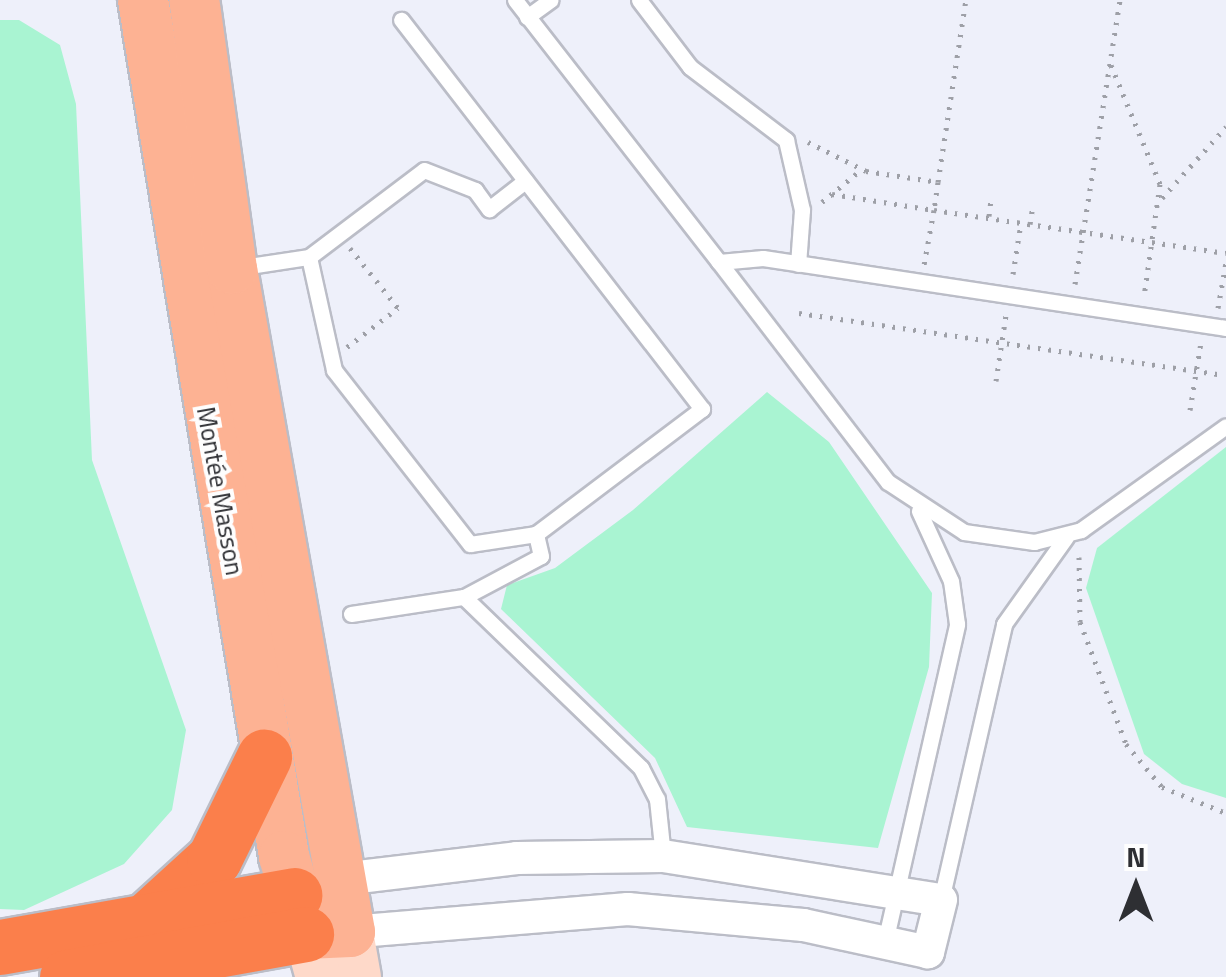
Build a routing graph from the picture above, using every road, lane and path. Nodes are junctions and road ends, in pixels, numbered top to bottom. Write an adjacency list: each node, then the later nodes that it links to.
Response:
1 (143, 0): 53 (main road, Montée Masson)
2 (194, 0): 32 (main road, Montée Masson)
3 (514, 0): 8 (lane)
4 (550, 0): 8 (lane)
5 (639, 0): 31 (lane)
6 (966, 0): 15 (path)
7 (1120, 0): 10 (path)
8 (527, 16): 29 (lane)
9 (400, 20): 14 (lane)
10 (1110, 62): 18 (path); 24 (path)
11 (1226, 127): 18 (path)
12 (794, 132): 13 (path)
13 (862, 169): 15 (path); 16 (path)
14 (525, 181): 25 (lane); 48 (lane)
15 (938, 182): 21 (path)
16 (832, 194): 19 (path); 21 (path)
17 (991, 200): 22 (path)
18 (1161, 200): 26 (path)
19 (820, 204)
20 (1033, 206): 23 (path)
21 (934, 210): 22 (path); 33 (path)
22 (988, 218): 23 (path)
23 (1030, 224): 24 (path)
24 (1084, 232): 26 (path); 34 (path)
25 (339, 234): 28 (lane); 40 (path)
26 (1154, 242): 27 (path); 36 (path)
27 (1226, 252)
28 (308, 257): 32 (lane); 48 (lane)
29 (719, 262): 31 (lane); 47 (lane)
30 (1226, 262): 38 (path)
31 (798, 264): 33 (lane)
32 (232, 269): 59 (main road, Montée Masson)
33 (921, 283): 34 (lane)
34 (1072, 305): 36 (lane)
35 (799, 314): 39 (path)
36 (1141, 315): 38 (lane)
37 (1004, 327): 39 (path)
38 (1221, 327)
39 (1002, 343): 42 (path); 44 (path)
40 (339, 354)
41 (1198, 356): 42 (path)
42 (1196, 372): 43 (path); 45 (path)
43 (1222, 375)
44 (996, 381)
45 (1190, 410)
46 (1226, 426): 49 (lane)
47 (919, 511): 49 (lane); 56 (lane)
48 (536, 534): 51 (lane)
49 (1066, 536): 57 (lane)
50 (1078, 556): 54 (path)
51 (464, 597): 52 (lane); 55 (lane)
52 (351, 614)
53 (264, 757): 58 (highway); 59 (main road, Montée Masson)
54 (1226, 812)
55 (663, 856): 56 (street); 59 (street)
56 (897, 890): 57 (street); 60 (lane)
57 (941, 900): 60 (street)
58 (146, 921): 59 (highway); 61 (highway)
59 (328, 932): 60 (street); 62 (highway)
60 (885, 942)
61 (0, 947)
62 (83, 976)

